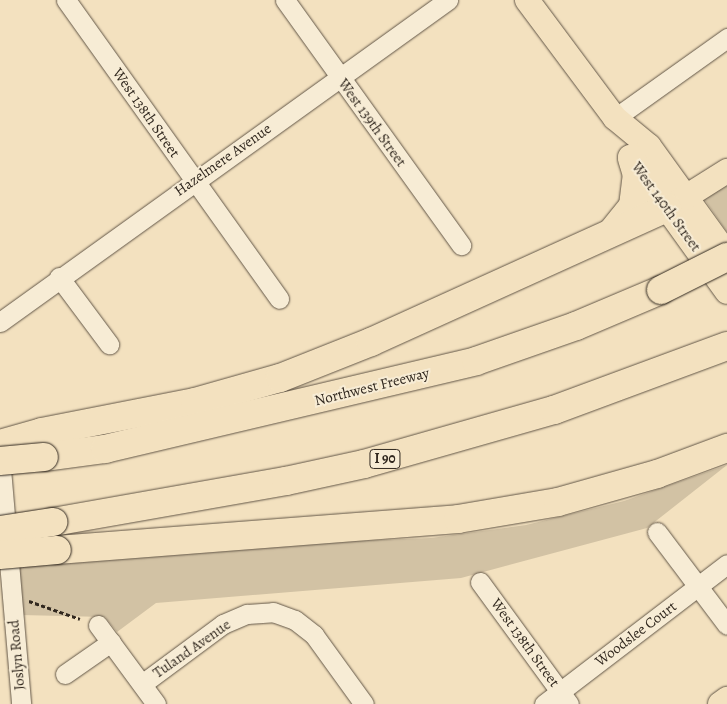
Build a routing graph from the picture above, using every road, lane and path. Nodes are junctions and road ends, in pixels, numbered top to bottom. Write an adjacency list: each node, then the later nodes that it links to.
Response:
1 (66, 0): 10 (street, West 138th Street)
2 (285, 0): 6 (street, West 139th Street)
3 (448, 0): 6 (street, Hazelmere Avenue)
4 (527, 0): 7 (main road, West 140th Street)
5 (727, 38): 7 (street)
6 (340, 78): 10 (street, Hazelmere Avenue); 13 (street, West 139th Street)
7 (614, 118): 8 (main road, West 140th Street); 11 (main road, West 140th Street)
8 (632, 159): 11 (main road, West 140th Street); 12 (highway)
9 (727, 171): 11 (main road)
10 (194, 181): 15 (street, Hazelmere Avenue); 17 (street, West 138th Street)
11 (676, 203): 12 (highway); 14 (main road, West 140th Street); 16 (main road, West 140th Street)
12 (607, 237): 22 (highway)
13 (461, 245)
14 (727, 255): 22 (highway, Northwest Freeway, bridge)
15 (59, 277): 18 (street, Hazelmere Avenue); 19 (street)
16 (727, 292)
17 (279, 299)
18 (0, 322)
19 (109, 344)
20 (717, 351): 26 (highway, I 90, bridge)
21 (0, 444): 22 (highway)
22 (43, 444): 25 (highway, Northwest Freeway, bridge)
23 (727, 448): 28 (highway, bridge)
24 (0, 457): 40 (street, Joslyn Road)
25 (0, 461)
26 (0, 530)
27 (657, 532): 31 (street)
28 (0, 555)
29 (727, 564): 31 (street, Woodslee Court)
30 (480, 582): 38 (street, West 138th Street)
31 (698, 587): 34 (street); 38 (street, Woodslee Court)
32 (29, 601): 33 (path)
33 (89, 622): 35 (street)
34 (727, 625)
35 (111, 642): 36 (street); 37 (street)
36 (65, 674)
37 (142, 684): 41 (street); 42 (street, Tuland Avenue)
38 (564, 698): 43 (street, Woodslee Court)
39 (727, 699): 44 (main road)
40 (21, 704)
41 (156, 704)
42 (364, 704)
43 (544, 704)
44 (720, 704)

